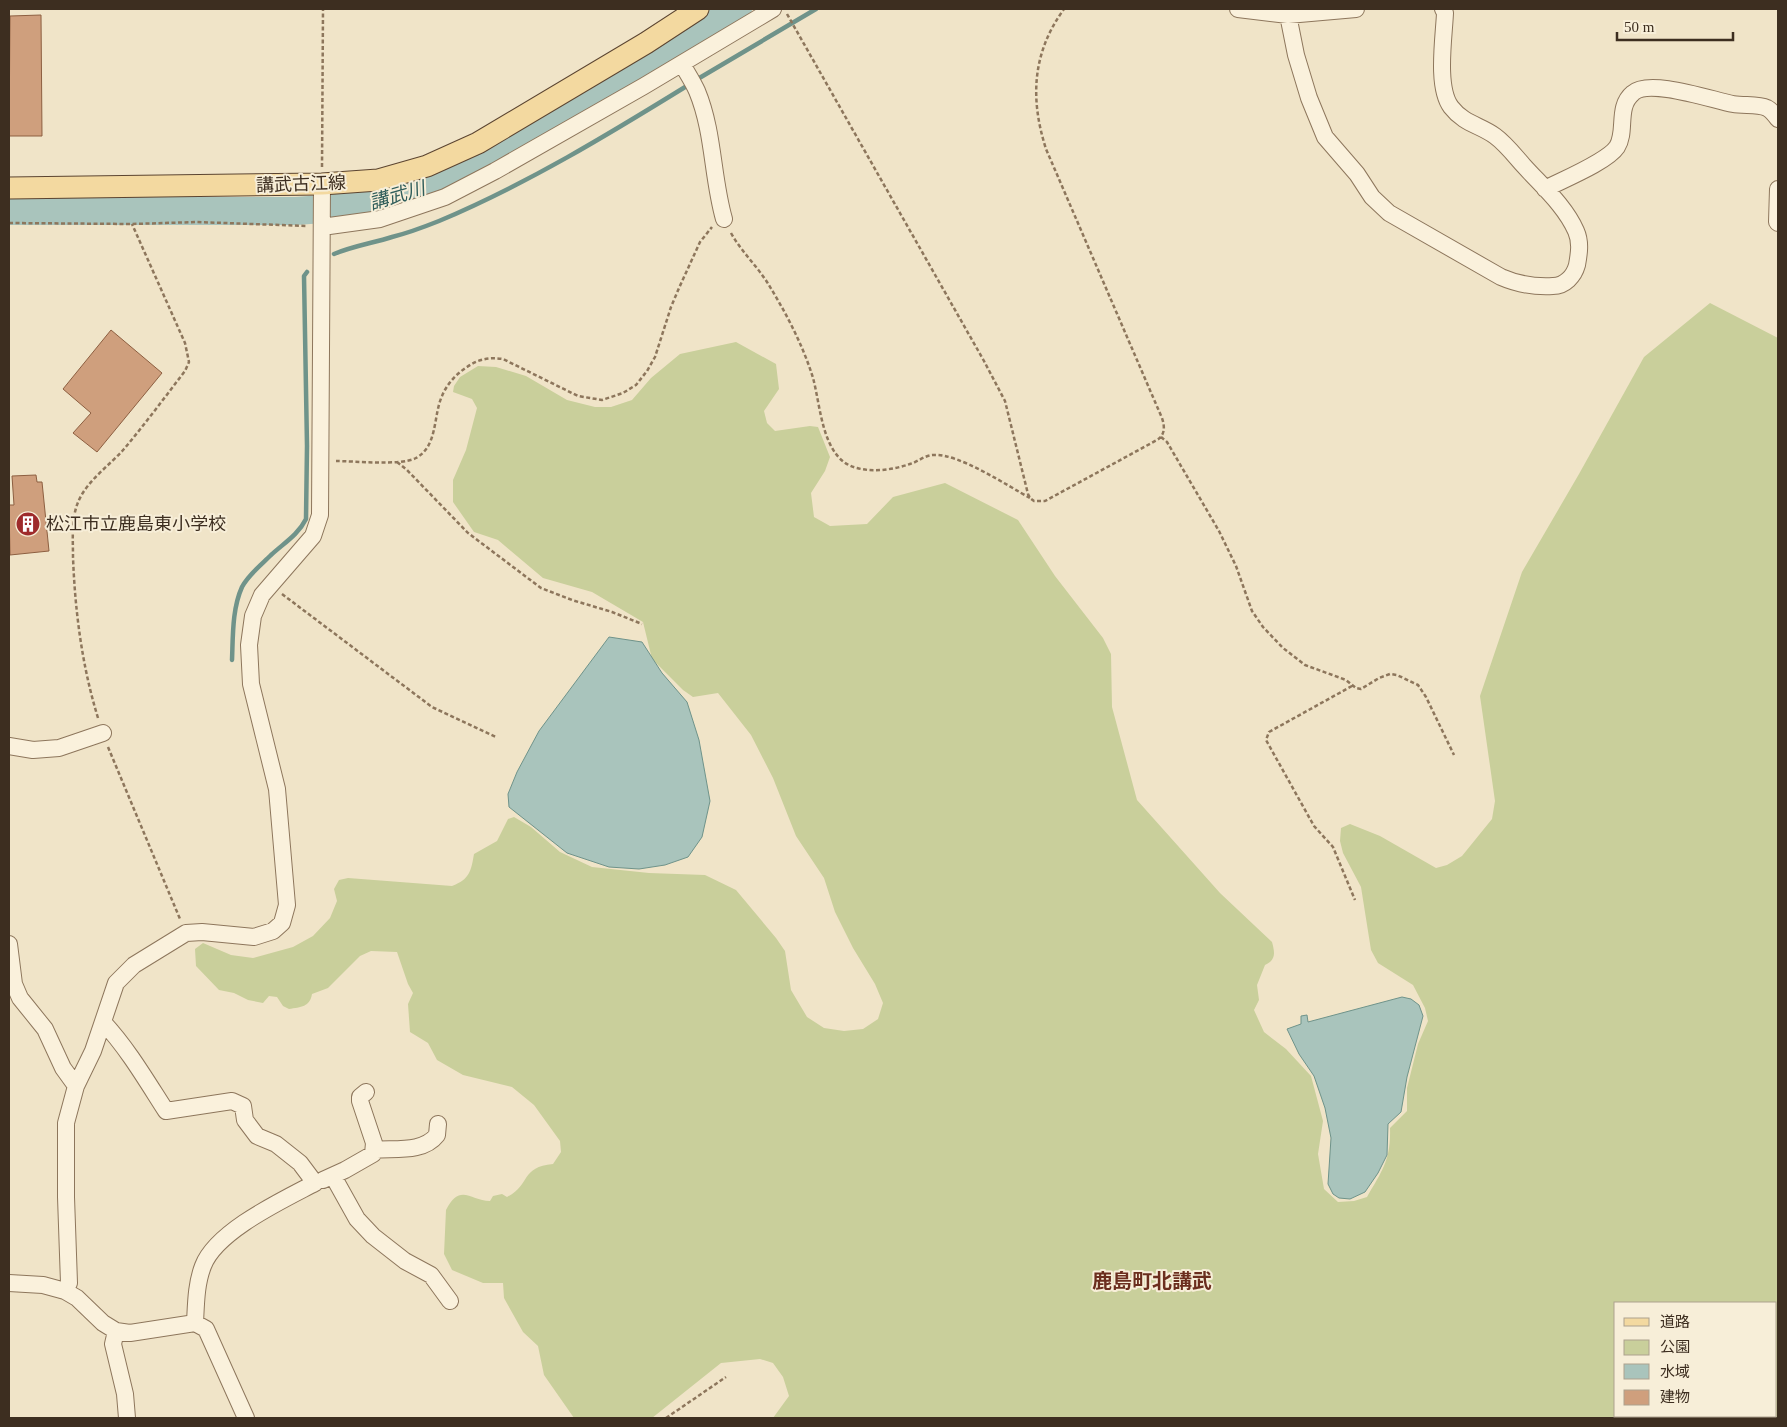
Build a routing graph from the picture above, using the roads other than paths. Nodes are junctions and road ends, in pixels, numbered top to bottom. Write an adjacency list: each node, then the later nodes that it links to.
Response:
1 (698, 9): 12 (main road, 講武古江線)
2 (773, 9): 7 (street)
3 (1238, 9): 6 (street)
4 (1356, 9): 6 (street)
5 (1443, 9): 10 (street)
6 (1288, 15): 10 (street)
7 (682, 64): 13 (street); 15 (street)
8 (1778, 118): 10 (street)
9 (9, 188): 12 (main road, 講武古江線)
10 (1545, 189)
11 (1778, 189): 14 (street)
12 (322, 190): 15 (street)
13 (724, 219)
14 (1778, 224)
15 (322, 225): 19 (street)
16 (103, 733): 17 (street)
17 (9, 746)
18 (9, 944): 20 (street)
19 (103, 1022): 20 (street); 25 (street)
20 (76, 1086): 27 (street)
21 (366, 1092): 23 (street)
22 (438, 1124): 23 (street)
23 (374, 1150): 24 (street)
24 (333, 1176): 25 (street); 28 (street)
25 (315, 1183): 29 (street)
26 (9, 1282): 27 (street)
27 (65, 1291): 30 (street)
28 (450, 1301)
29 (195, 1323): 30 (street); 32 (street)
30 (116, 1331): 31 (street)
31 (127, 1418)
32 (246, 1418)

